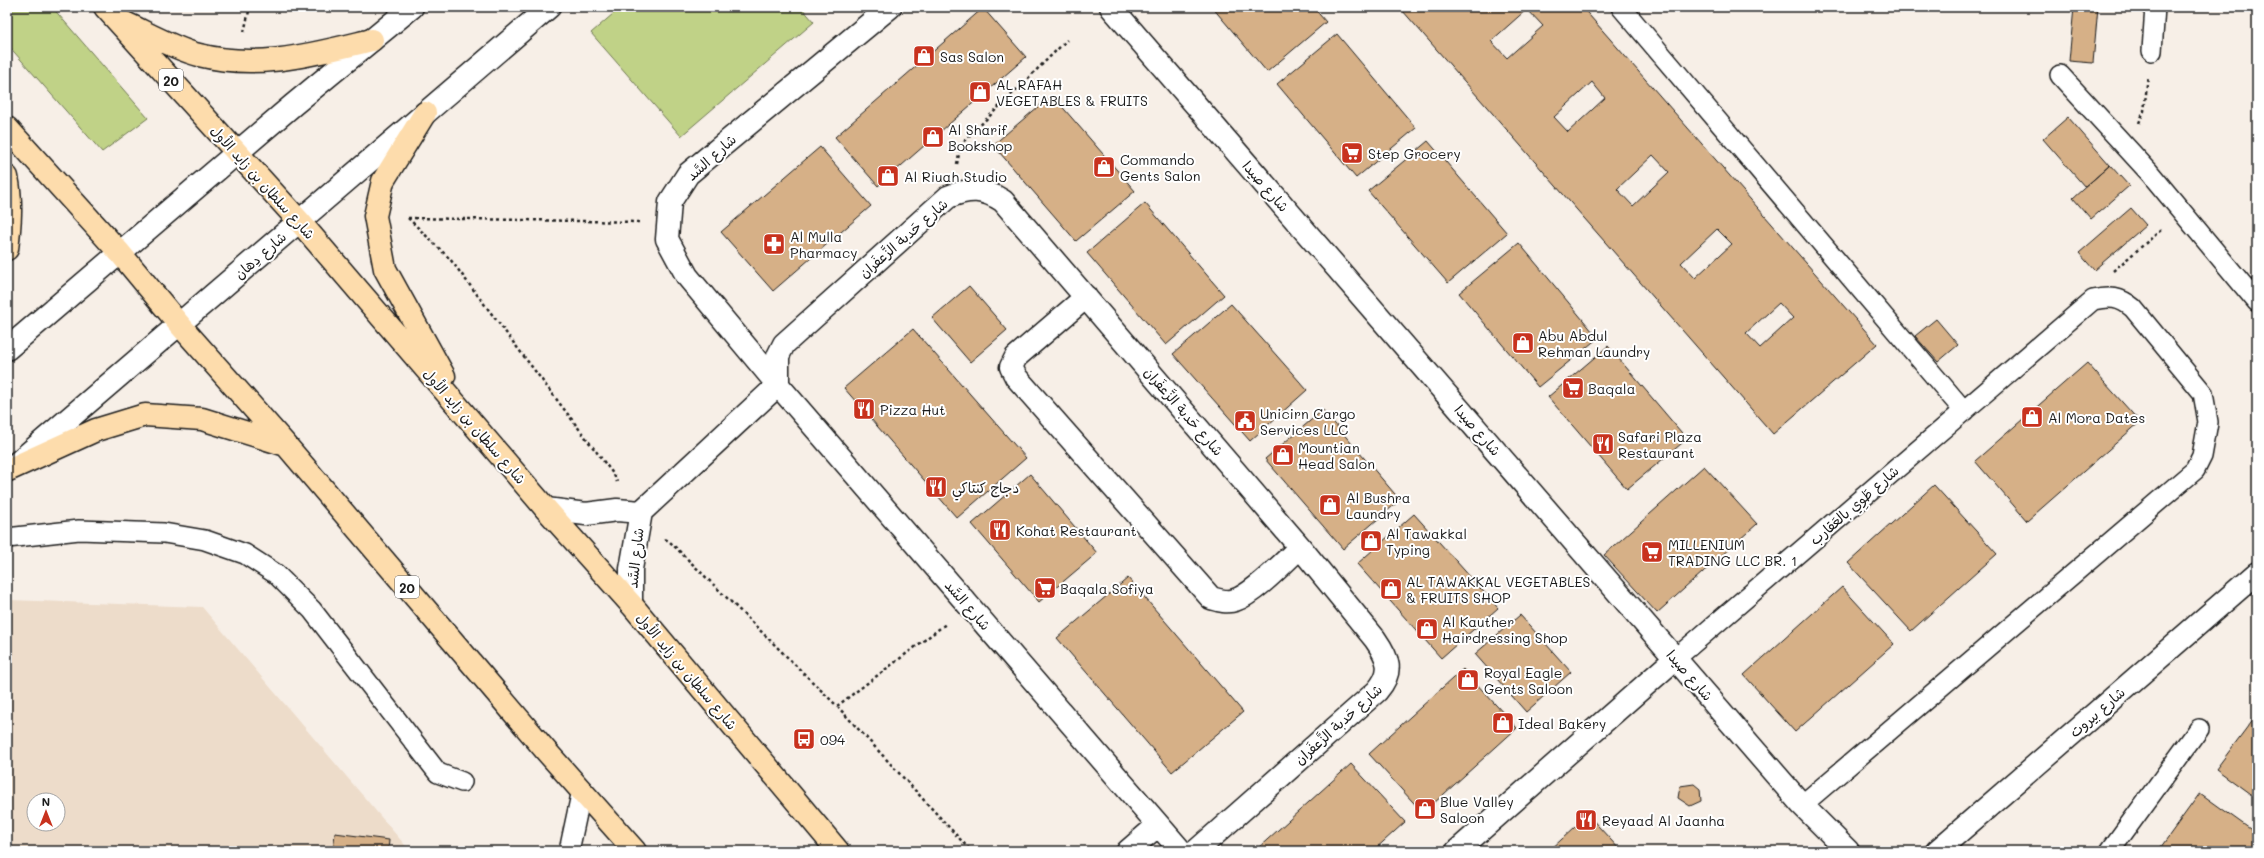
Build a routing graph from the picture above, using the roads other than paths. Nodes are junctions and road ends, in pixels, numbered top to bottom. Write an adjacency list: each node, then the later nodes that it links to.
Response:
1 (412, 7): 8 (street)
2 (549, 7): 11 (street, شارع دِهان)
3 (890, 7): 22 (street, شارع السَّد)
4 (1111, 7): 33 (street, شارع صيدا)
5 (1621, 7): 23 (lane)
6 (2155, 7): 9 (lane)
7 (111, 13): 8 (main road); 13 (main road, شارع سلطان بن زايد الأول / 20)
8 (372, 40): 13 (street)
9 (2152, 51)
10 (2060, 75): 19 (lane)
11 (425, 113): 15 (street, شارع دِهان); 24 (main road)
12 (7, 128): 17 (main road, 20)
13 (237, 152): 15 (main road, شارع سلطان بن زايد الأول / 20); 17 (street)
14 (7, 177): 16 (main road)
15 (299, 222): 20 (street, شارع دِهان); 24 (main road, شارع سلطان بن زايد الأول / 20)
16 (7, 249)
17 (120, 253): 20 (main road, 20); 21 (street)
18 (1086, 297): 22 (street, شارع حَدبة الزَّعفَران); 30 (street, شارع حَدبة الزَّعفَران); 30 (street)
19 (2257, 302)
20 (179, 324): 25 (main road, 20); 26 (street, شارع دِهان)
21 (7, 349)
22 (778, 385): 28 (street, شارع السَّد); 38 (street, شارع السَّد)
23 (1964, 411): 33 (lane, شارع طَوِي بالعَقارب); 37 (lane, شارع طَوِي بالعَقارب)
24 (464, 414): 27 (main road, شارع سلطان بن زايد الأول / 20)
25 (286, 445): 26 (main road); 36 (main road, 20)
26 (8, 470)
27 (546, 509): 28 (street, شارع السَّد); 32 (main road, شارع سلطان بن زايد الأول / 20)
28 (641, 512): 32 (street, شارع السَّد)
29 (7, 538): 35 (lane)
30 (1300, 547): 44 (street, شارع حَدبة الزَّعفَران)
31 (2257, 573): 47 (street, شارع بيروت)
32 (631, 604): 41 (main road, شارع سلطان بن زايد الأول / 20)
33 (1676, 658): 37 (street, شارع صيدا); 45 (street, شارع طَوِي بالعَقارب)
34 (2199, 729): 48 (lane)
35 (462, 782)
36 (582, 790): 39 (lane); 40 (main road, 20)
37 (1802, 805): 46 (street, شارع صيدا)
38 (1158, 825): 42 (street); 43 (street, شارع السَّد)
39 (569, 851)
40 (634, 851)
41 (838, 851)
42 (1128, 851)
43 (1181, 851)
44 (1196, 851)
45 (1457, 851)
46 (1848, 851)
47 (1937, 851)
48 (2110, 851)

